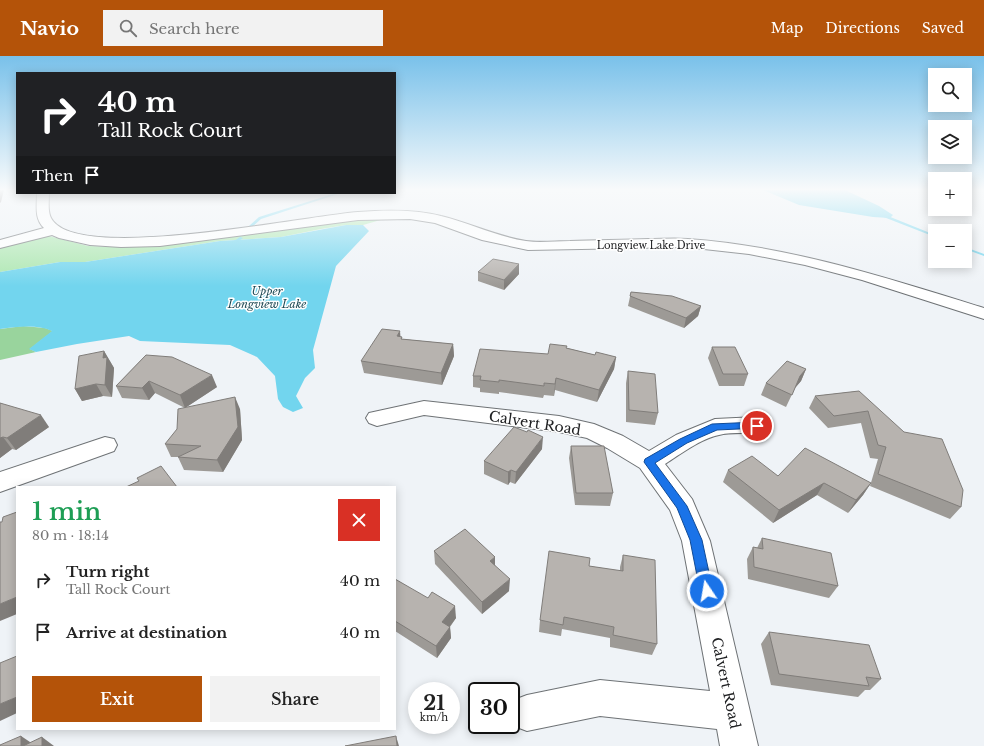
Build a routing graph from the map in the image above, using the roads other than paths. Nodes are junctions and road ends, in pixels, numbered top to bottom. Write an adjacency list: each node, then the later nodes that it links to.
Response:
1 (46, 222): 4 (street)
2 (311, 222): 4 (street, Longview Lake Drive)
3 (447, 222): 6 (street, Longview Lake Drive)
4 (54, 230): 5 (street)
5 (0, 244)
6 (984, 314)
7 (377, 418): 10 (street, Calvert Road)
8 (757, 426): 10 (street)
9 (105, 445): 11 (street)
10 (649, 462): 12 (street, Calvert Road)
11 (0, 482)
12 (732, 712): 13 (street); 14 (street, Calvert Road)
13 (527, 713)
14 (740, 746)

